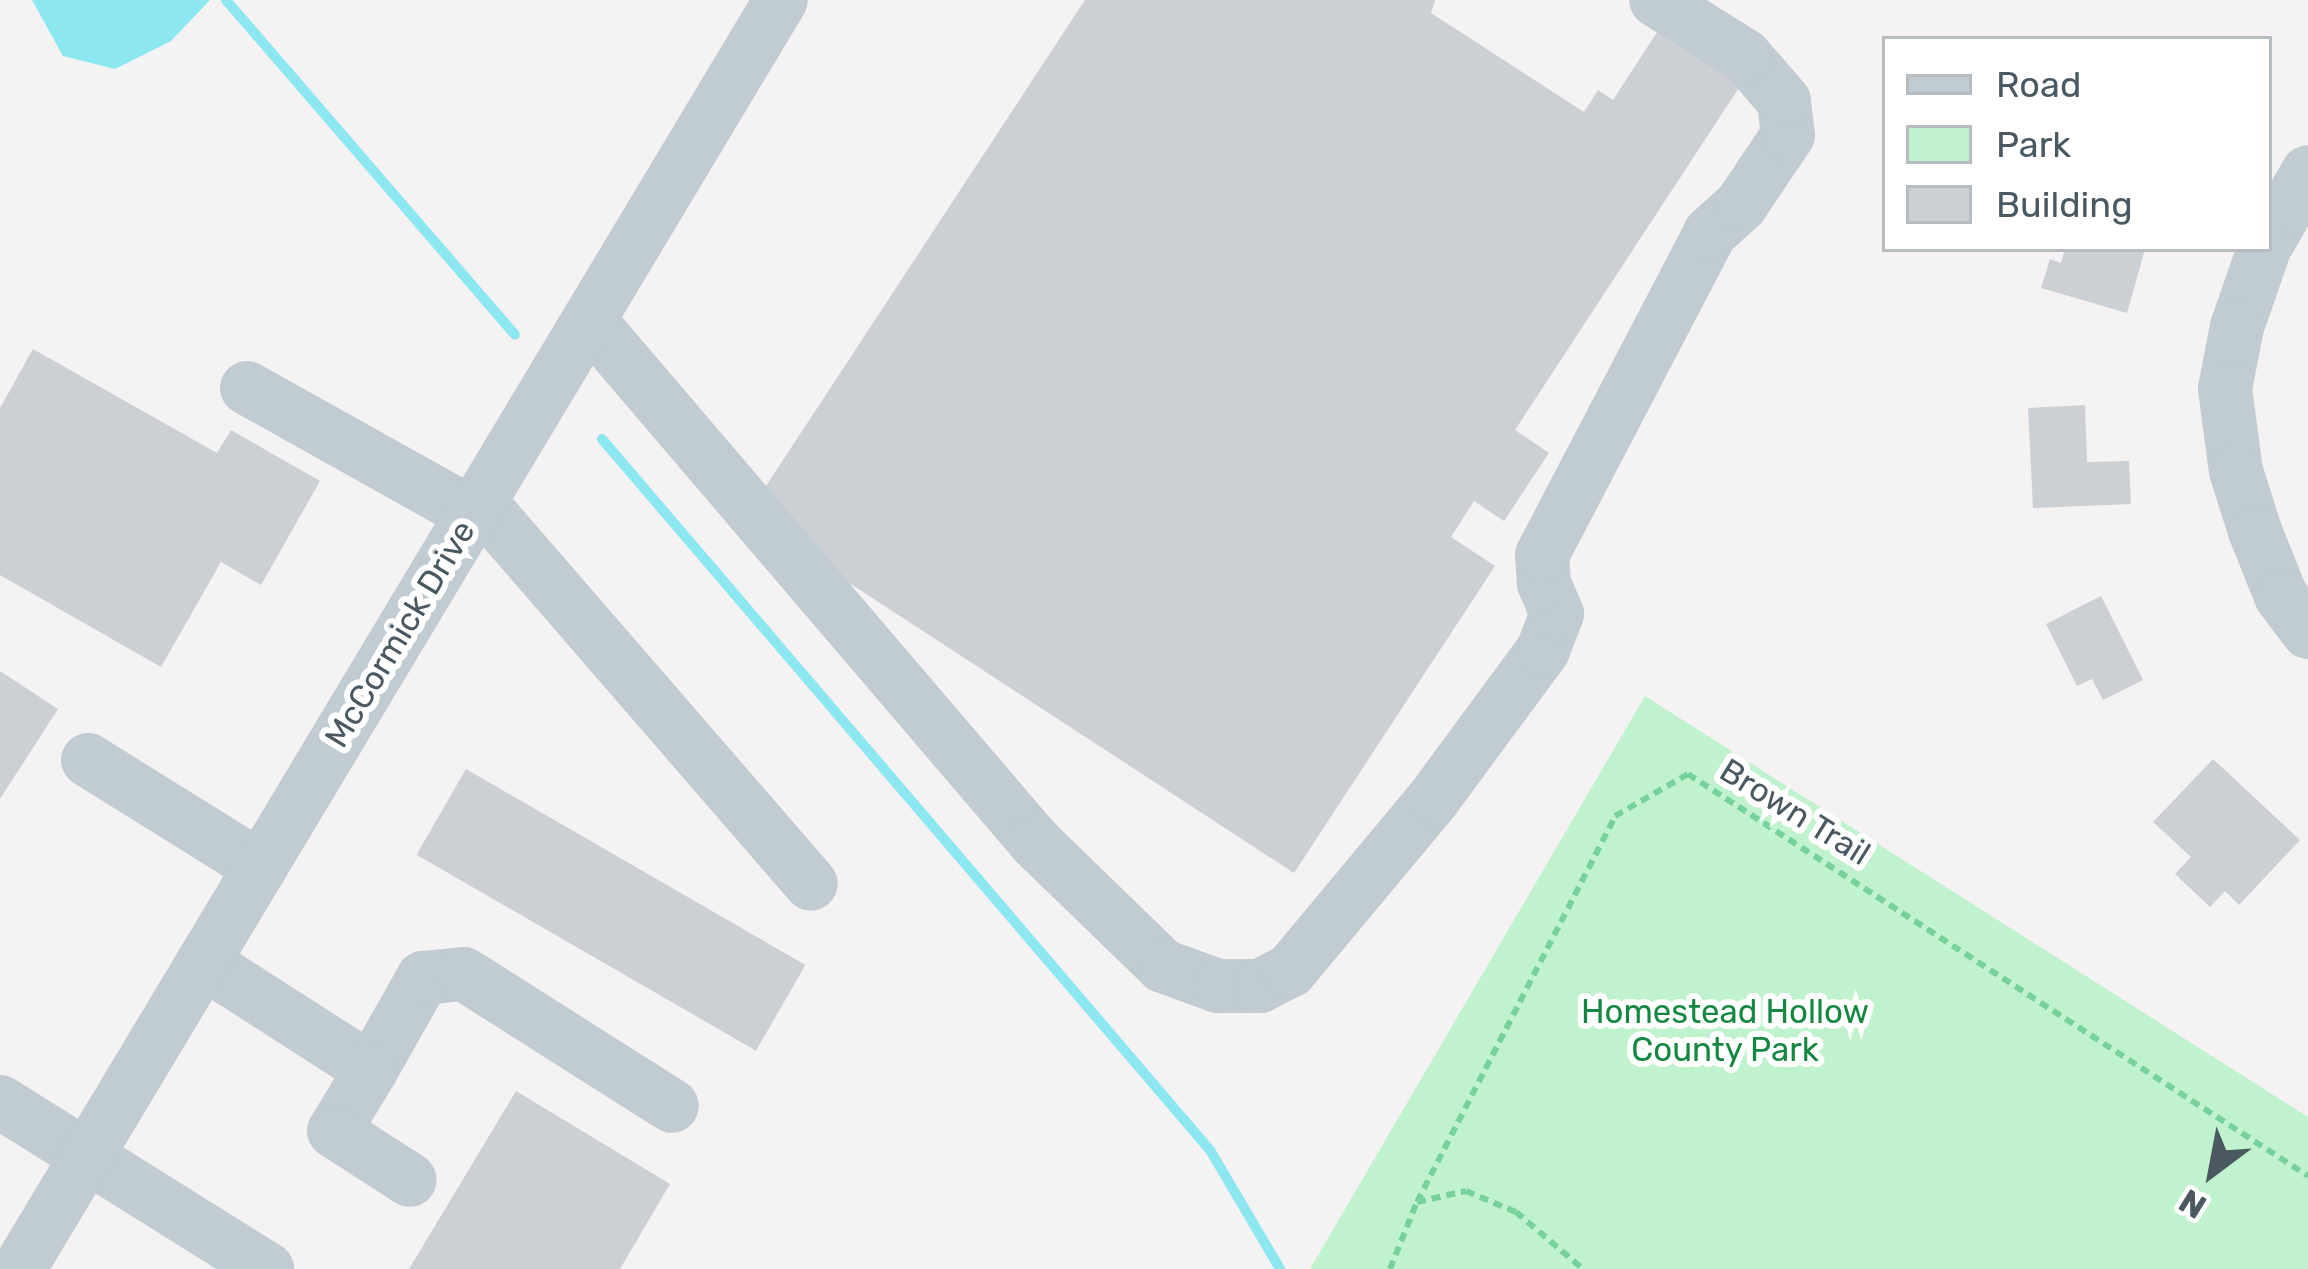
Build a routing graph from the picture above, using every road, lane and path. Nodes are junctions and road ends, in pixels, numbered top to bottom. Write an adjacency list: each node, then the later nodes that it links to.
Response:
1 (782, 0): 6 (street, McCormick Drive)
2 (1656, 0): 6 (street)
3 (2308, 172): 4 (street)
4 (2272, 235)
5 (2263, 252): 9 (street)
6 (589, 320): 8 (street, McCormick Drive)
7 (247, 388): 8 (street)
8 (476, 508): 11 (street, McCormick Drive); 12 (street)
9 (2308, 632)
10 (88, 760): 11 (street)
11 (260, 867): 13 (street, McCormick Drive)
12 (811, 884)
13 (203, 962): 14 (street); 17 (street, McCormick Drive)
14 (371, 1070): 16 (street); 19 (street)
15 (0, 1102): 17 (street)
16 (672, 1106)
17 (86, 1157): 21 (street, McCormick Drive); 22 (street)
18 (2308, 1175): 20 (path, Brown Trail)
19 (410, 1180)
20 (1418, 1202): 23 (path); 24 (path)
21 (19, 1269)
22 (267, 1269)
23 (1390, 1269)
24 (1583, 1269)

